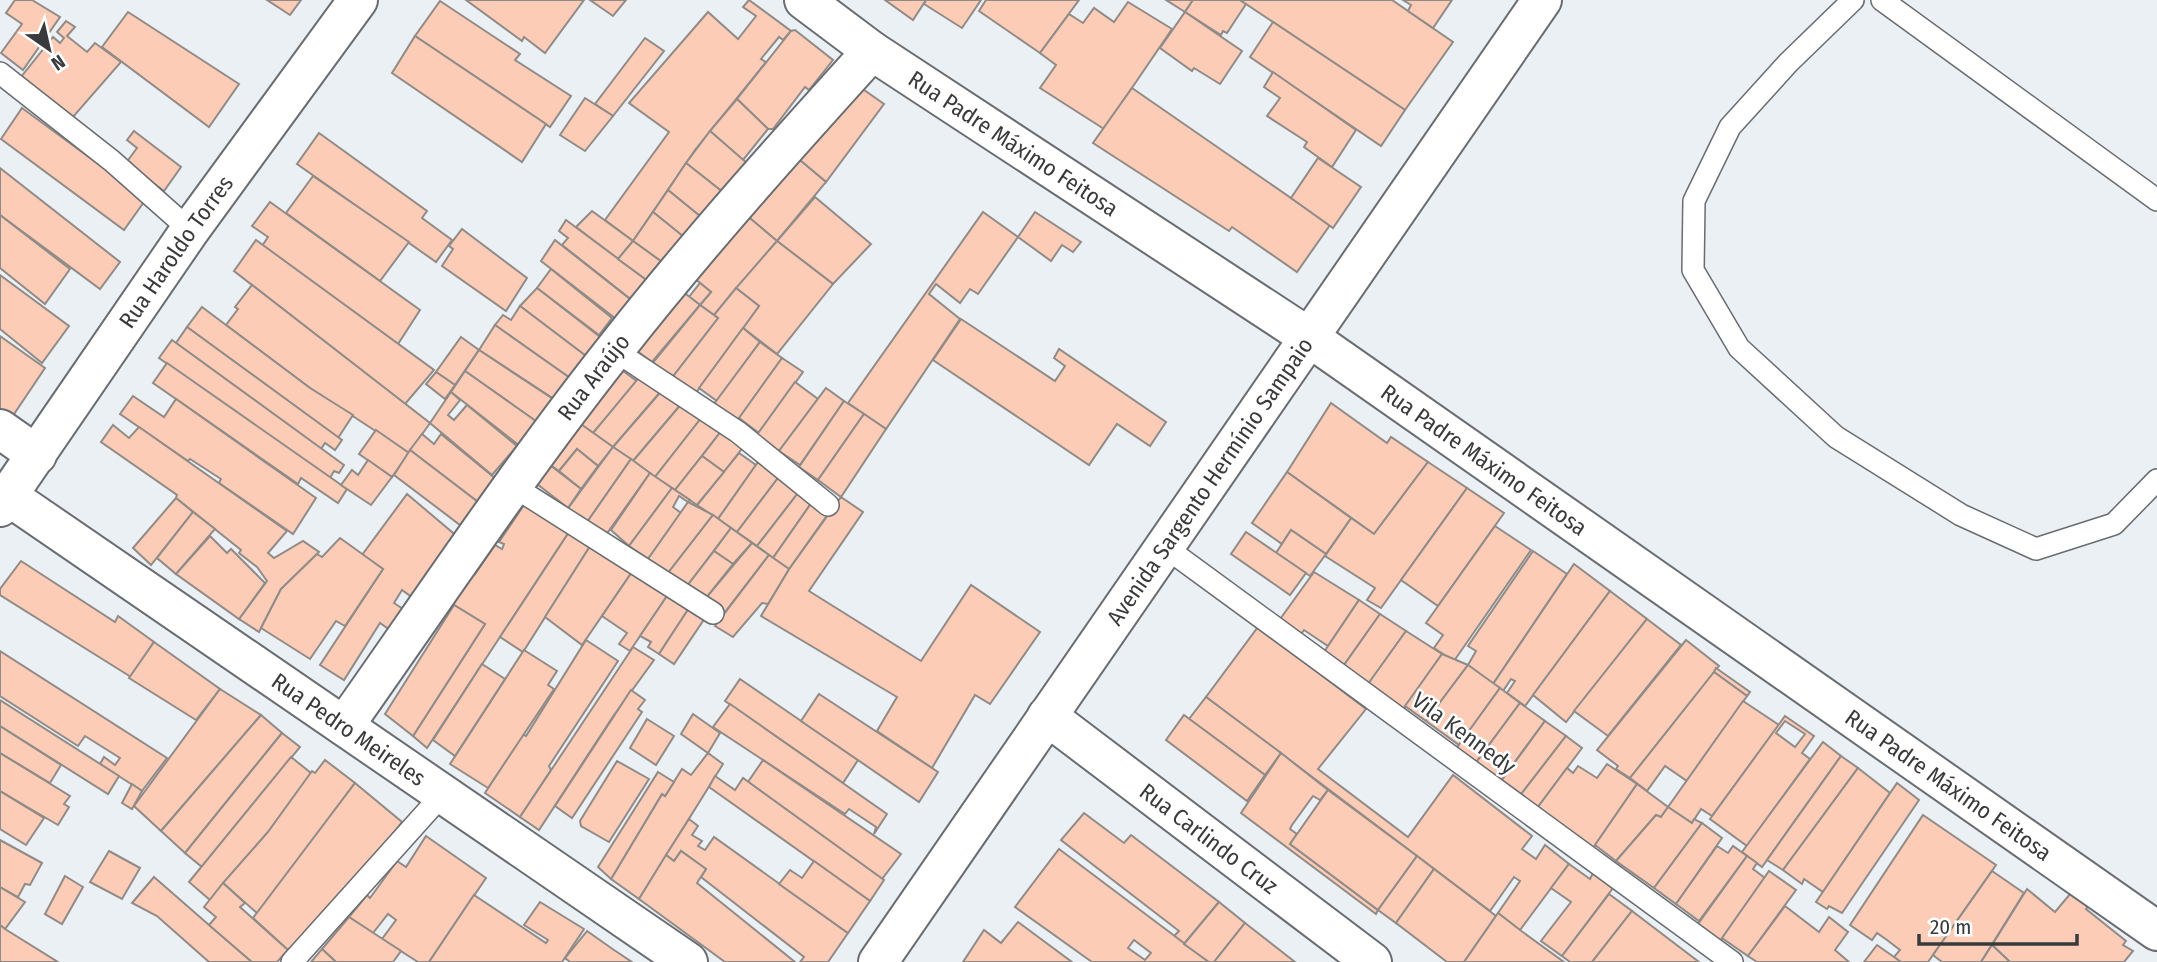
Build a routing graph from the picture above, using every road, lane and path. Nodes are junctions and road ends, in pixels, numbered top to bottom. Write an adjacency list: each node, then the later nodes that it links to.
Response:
1 (359, 0): 9 (street, Rua Haroldo Torres)
2 (804, 0): 6 (street, Rua Padre Máximo Feitosa)
3 (1542, 0): 10 (street, Avenida Sargento Hermínio Sampaio)
4 (1853, 0): 14 (lane)
5 (1882, 0): 8 (lane)
6 (872, 51): 10 (street, Rua Padre Máximo Feitosa); 11 (street, Rua Araújo)
7 (0, 73): 9 (lane)
8 (2157, 200)
9 (190, 230): 13 (street, Rua Haroldo Torres)
10 (1310, 338): 18 (street, Avenida Sargento Hermínio Sampaio); 23 (street, Rua Padre Máximo Feitosa)
11 (614, 350): 15 (street, Rua Araújo); 17 (lane)
12 (0, 429): 13 (street)
13 (37, 455): 16 (street, Rua Haroldo Torres)
14 (2157, 480)
15 (513, 486): 19 (lane); 21 (street, Rua Araújo)
16 (4, 501): 21 (street, Rua Pedro Meireles)
17 (828, 505)
18 (1165, 547): 20 (street, Avenida Sargento Hermínio Sampaio); 28 (lane, Vila Kennedy)
19 (713, 613)
20 (1047, 716): 26 (street, Avenida Sargento Hermínio Sampaio); 27 (street, Rua Carlindo Cruz)
21 (344, 726): 22 (street, Rua Pedro Meireles)
22 (442, 795): 24 (lane); 25 (street, Rua Pedro Meireles)
23 (2157, 931)
24 (292, 962)
25 (688, 962)
26 (878, 962)
27 (1372, 962)
28 (1732, 962)

